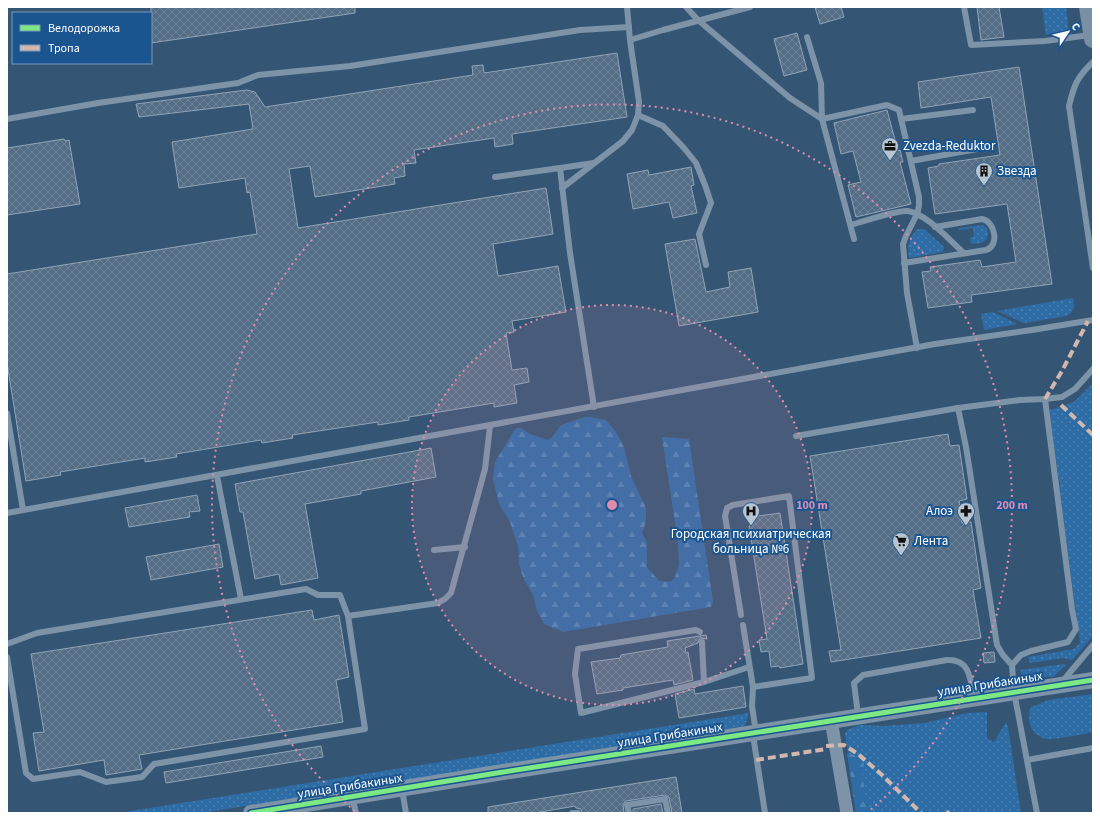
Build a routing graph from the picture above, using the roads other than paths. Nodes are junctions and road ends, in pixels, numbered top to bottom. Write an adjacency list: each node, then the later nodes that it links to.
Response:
1 (627, 7): 7 (lane)
2 (686, 7): 6 (lane)
3 (750, 7): 6 (lane)
4 (964, 7): 8 (lane)
5 (1088, 7): 8 (main road)
6 (698, 20): 10 (lane); 15 (lane)
7 (629, 27): 10 (lane); 14 (lane)
8 (1093, 36)
9 (807, 37): 15 (lane)
10 (630, 40): 13 (lane)
11 (1093, 62): 30 (lane)
12 (973, 110): 16 (lane)
13 (638, 115): 19 (lane); 29 (lane)
14 (7, 119)
15 (822, 119): 16 (lane); 24 (lane)
16 (902, 119): 18 (lane)
17 (977, 149): 18 (lane)
18 (911, 161): 23 (lane)
19 (596, 162): 20 (lane); 22 (lane)
20 (560, 168): 21 (lane); 22 (lane)
21 (495, 177)
22 (562, 188): 35 (lane)
23 (917, 214): 24 (lane); 25 (lane); 28 (lane)
24 (851, 225): 26 (lane)
25 (935, 227): 27 (lane); 27 (lane)
26 (854, 239)
27 (964, 253): 28 (lane)
28 (904, 263): 32 (lane)
29 (706, 265)
30 (1093, 268)
31 (1093, 320): 32 (lane)
32 (917, 348): 35 (lane)
33 (1093, 369): 34 (lane)
34 (1045, 399): 36 (lane); 54 (lane)
35 (594, 407): 38 (lane)
36 (958, 408): 39 (lane); 54 (lane)
37 (7, 413): 41 (lane)
38 (490, 426): 40 (lane); 43 (lane)
39 (796, 436)
40 (217, 476): 41 (lane); 45 (lane)
41 (23, 510): 42 (lane)
42 (7, 513)
43 (465, 547): 44 (lane); 47 (lane)
44 (434, 550)
45 (241, 600): 47 (lane); 51 (lane)
46 (741, 615): 59 (lane)
47 (348, 616): 53 (lane)
48 (743, 625): 55 (lane)
49 (700, 632): 57 (lane)
50 (702, 642): 57 (lane)
51 (7, 644)
52 (1093, 645): 58 (lane)
53 (7, 657)
54 (1012, 665): 60 (lane)
55 (749, 667): 57 (lane); 59 (lane)
56 (1093, 680): 58 (street, улица Грибакиных)
57 (704, 682)
58 (1059, 685): 60 (street, улица Грибакиных)
59 (753, 688): 64 (lane)
60 (1014, 692): 61 (street, улица Грибакиных); 66 (lane)
61 (974, 698): 62 (street, улица Грибакиных); 62 (lane)
62 (858, 717): 63 (street, улица Грибакиных)
63 (830, 720): 64 (street, улица Грибакиных); 77 (street)
64 (754, 733): 67 (street, улица Грибакиных); 76 (lane)
65 (1093, 748): 66 (lane)
66 (1027, 760): 78 (lane)
67 (402, 788): 68 (street, улица Грибакиных); 71 (lane)
68 (352, 797): 69 (street, улица Грибакиных); 70 (lane)
69 (251, 813)
70 (356, 813)
71 (406, 813)
72 (572, 813): 73 (lane)
73 (578, 813)
74 (629, 813): 75 (lane)
75 (668, 813)
76 (765, 813)
77 (847, 813)
78 (1037, 813)

